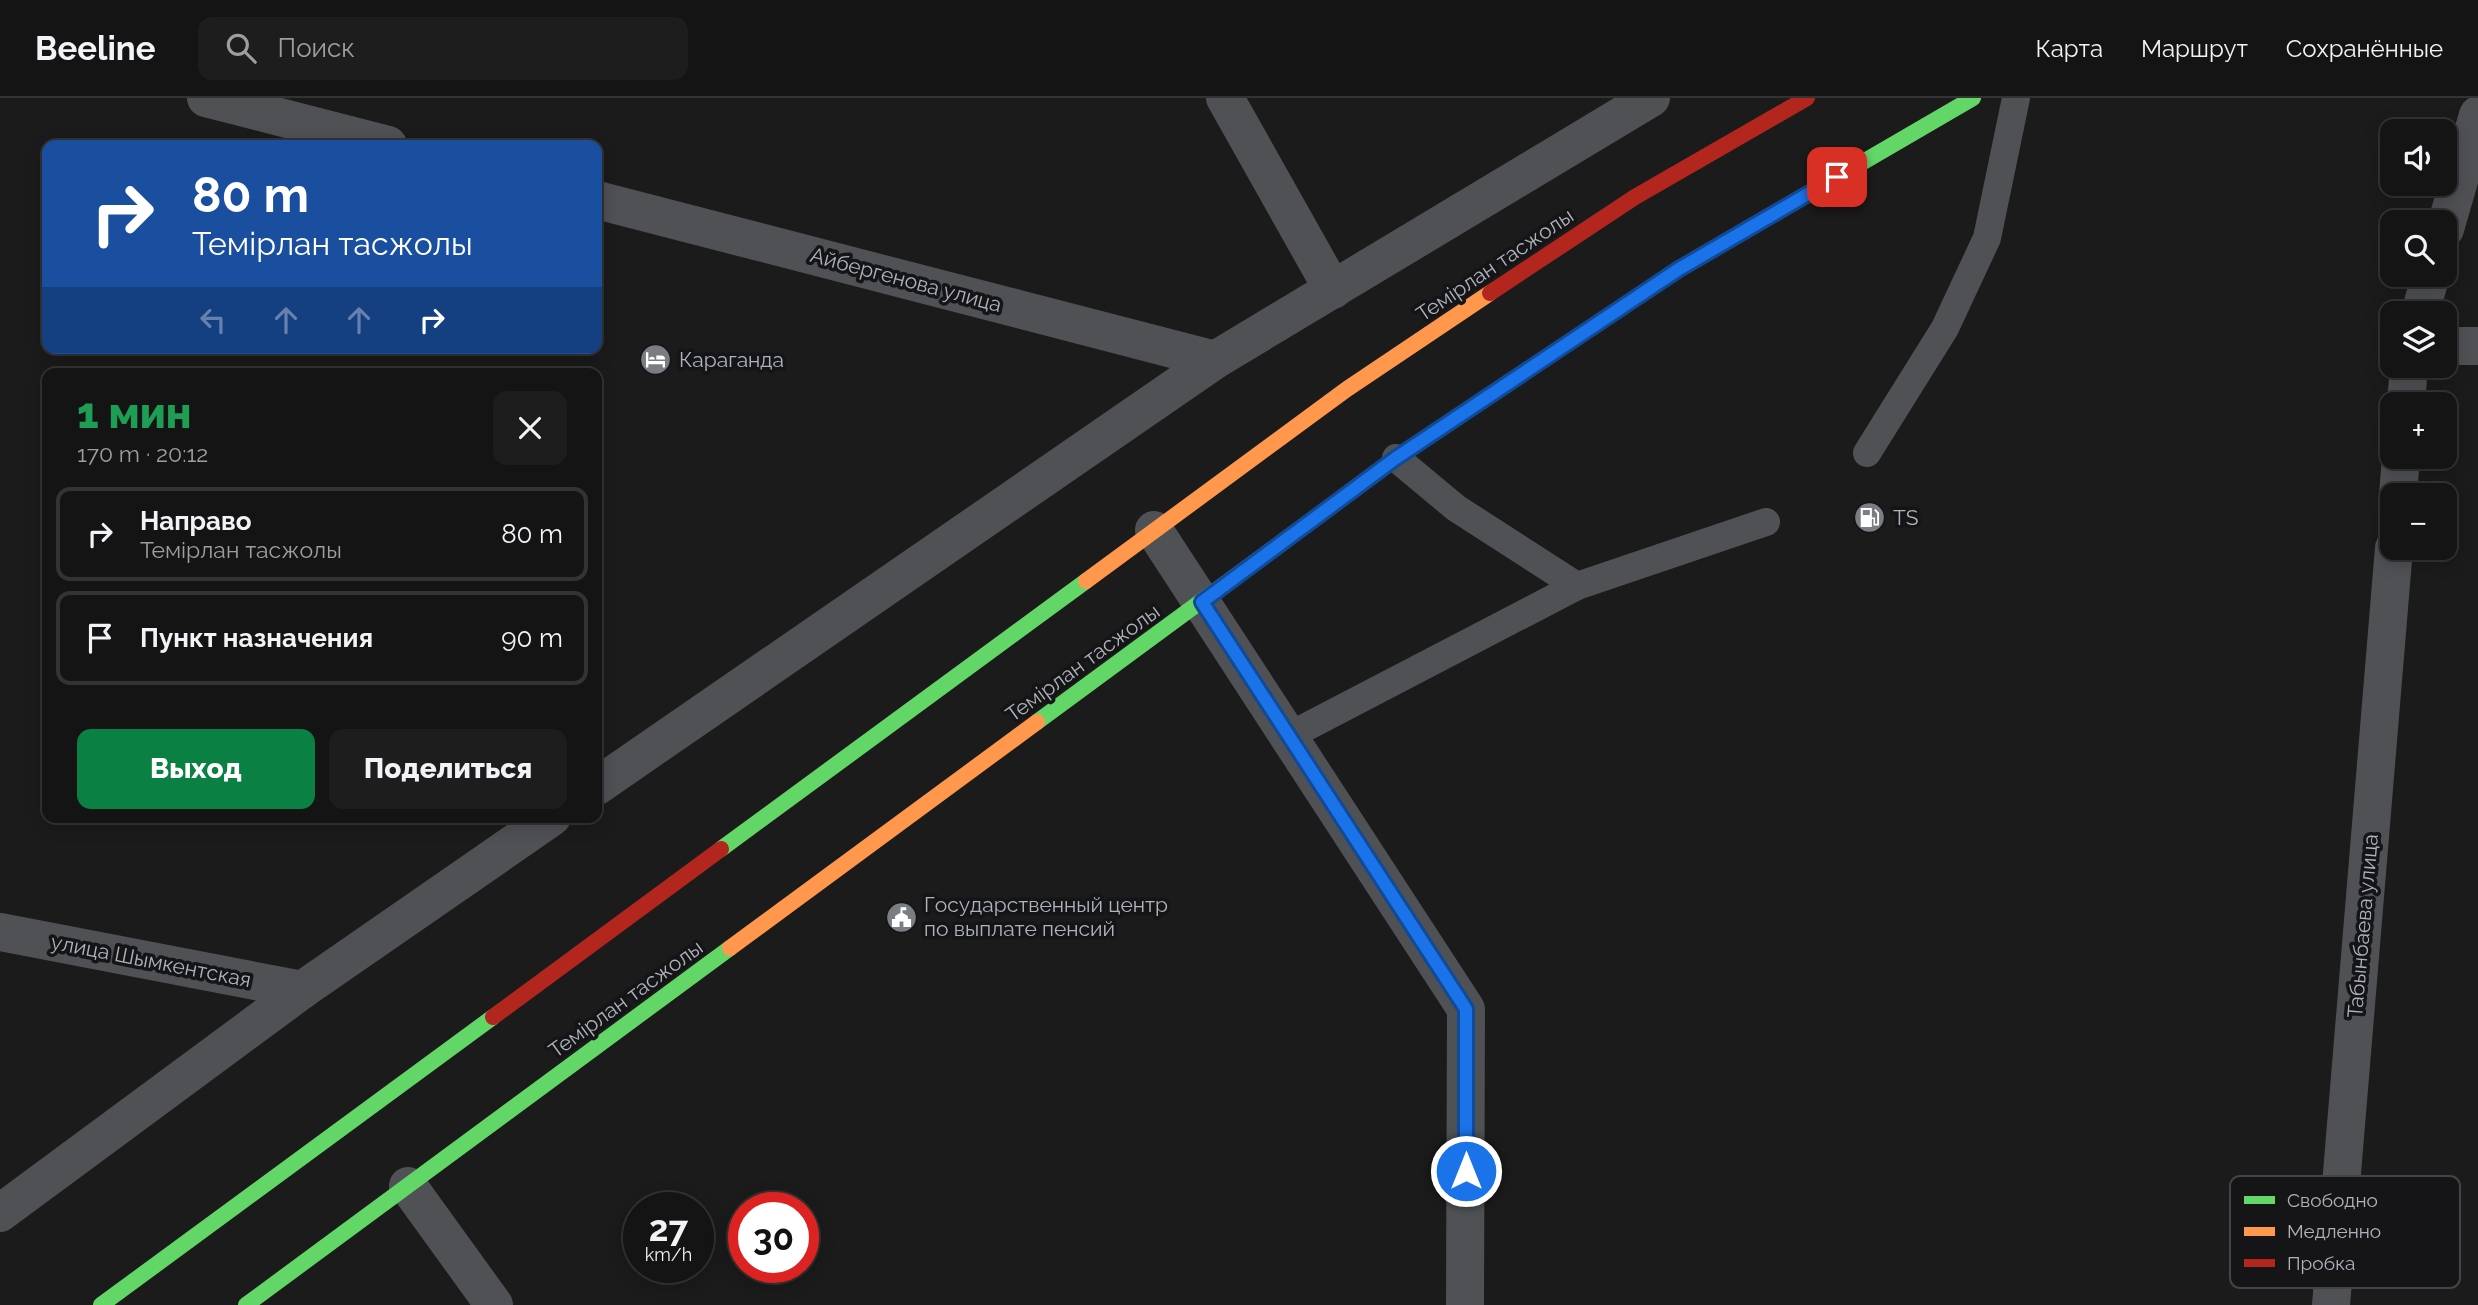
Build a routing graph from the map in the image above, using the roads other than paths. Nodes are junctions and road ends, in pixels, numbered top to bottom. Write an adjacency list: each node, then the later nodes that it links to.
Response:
1 (206, 98): 8 (street)
2 (1225, 98): 11 (street)
3 (1651, 98): 11 (street)
4 (1807, 98): 18 (main road, Темірлан тасжолы)
5 (1973, 98): 16 (main road, Темірлан тасжолы)
6 (2016, 98): 15 (lane)
7 (2478, 115): 10 (street)
8 (369, 140)
9 (602, 201): 14 (street, Айбергенова улица)
10 (2450, 210)
11 (1333, 290): 14 (street)
12 (2457, 346): 13 (street)
13 (2478, 346)
14 (1215, 360): 23 (street)
15 (1867, 453)
16 (1396, 458): 20 (lane); 21 (main road, Темірлан тасжолы)
17 (1766, 522): 20 (lane)
18 (1154, 530): 21 (street); 30 (main road, Темірлан тасжолы)
19 (2393, 560): 27 (street, Табынбаева улица)
20 (1577, 586): 22 (lane)
21 (1202, 602): 22 (street); 28 (main road, Темірлан тасжолы)
22 (1289, 736): 33 (street)
23 (602, 783)
24 (543, 823): 26 (street)
25 (0, 932): 26 (street, улица Шымкентская)
26 (302, 990): 29 (street)
27 (2342, 1176)
28 (408, 1186): 31 (main road, Темірлан тасжолы); 32 (street)
29 (0, 1213)
30 (102, 1305)
31 (246, 1305)
32 (494, 1305)
33 (1465, 1305)

